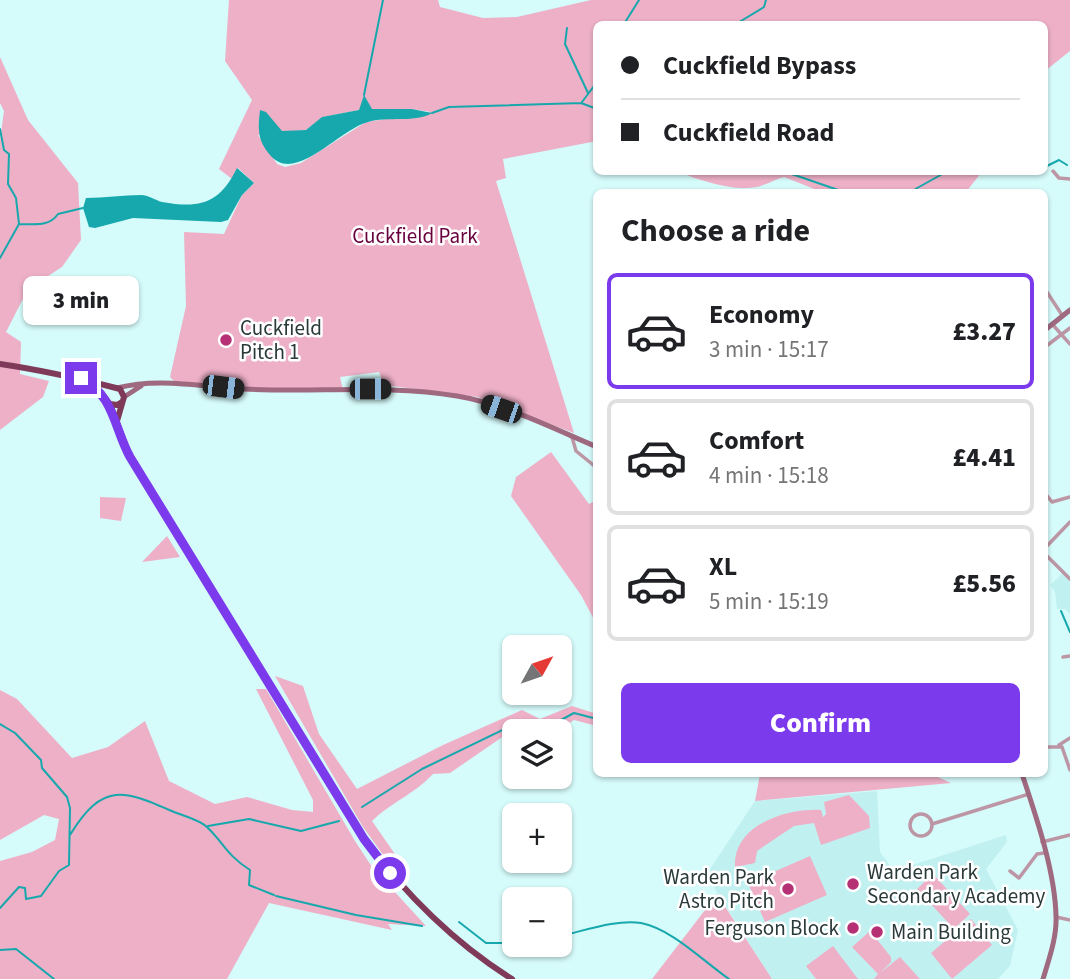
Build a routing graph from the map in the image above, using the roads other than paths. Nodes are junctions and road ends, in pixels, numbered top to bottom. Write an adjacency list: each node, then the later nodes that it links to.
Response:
1 (1053, 171): 2 (street)
2 (1070, 178)
3 (1048, 294): 5 (street)
4 (1070, 310): 5 (main road)
5 (1063, 317): 6 (main road)
6 (1053, 325): 8 (main road); 9 (street)
7 (1070, 328): 9 (street)
8 (1048, 329)
9 (1062, 335): 10 (street); 11 (street)
10 (1070, 344)
11 (1048, 345)
12 (0, 364): 13 (highway)
13 (91, 384): 15 (highway); 17 (highway)
14 (141, 386): 15 (main road); 16 (main road); 19 (main road)
15 (114, 388): 16 (highway); 17 (highway)
16 (123, 399): 17 (highway); 18 (highway)
17 (108, 402): 18 (highway)
18 (117, 421): 43 (highway)
19 (572, 437): 20 (main road); 21 (street)
20 (593, 445)
21 (593, 465)
22 (1048, 497): 23 (street)
23 (1070, 497)
24 (1070, 522): 25 (street)
25 (1048, 545)
26 (1048, 557): 27 (street)
27 (1070, 579)
28 (1070, 656): 29 (street)
29 (1063, 657)
30 (1070, 738): 31 (street)
31 (1059, 745): 32 (street); 33 (street)
32 (1048, 747)
33 (1070, 770)
34 (1023, 777): 35 (main road)
35 (1029, 793): 36 (street); 38 (main road)
36 (932, 824): 36 (street)
37 (1070, 835): 38 (street)
38 (1042, 842): 39 (main road)
39 (1044, 853): 40 (street); 41 (main road)
40 (1010, 871)
41 (1056, 917): 42 (street); 44 (main road)
42 (1070, 920)
43 (512, 979)
44 (1043, 979)

